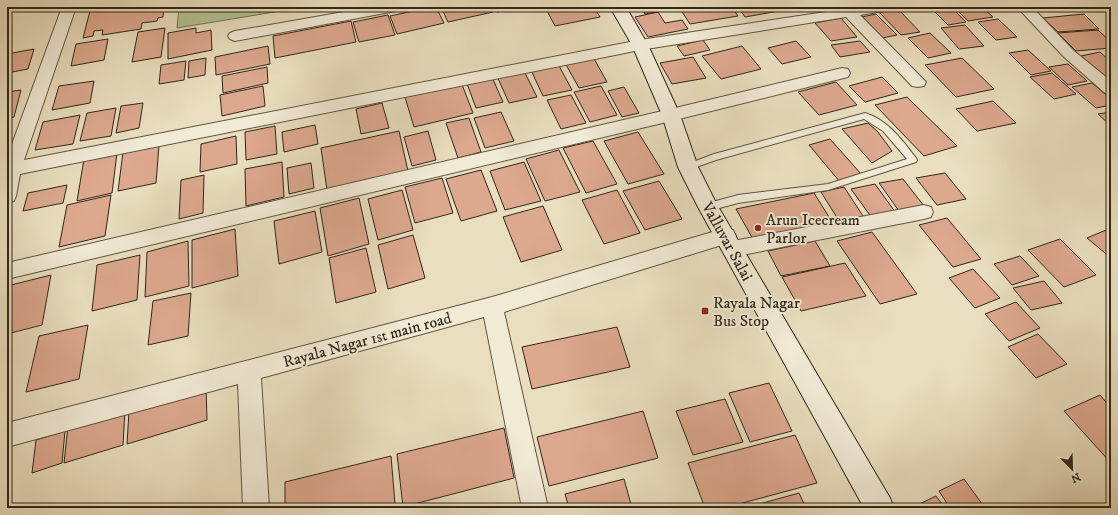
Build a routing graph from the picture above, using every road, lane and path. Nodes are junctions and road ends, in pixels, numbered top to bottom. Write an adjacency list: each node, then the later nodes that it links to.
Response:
1 (69, 7): 14 (street)
2 (396, 7): 7 (street)
3 (618, 7): 8 (main road, Valluvar Salai)
4 (884, 7): 6 (street)
5 (1024, 7): 11 (street)
6 (847, 10): 8 (street); 10 (street)
7 (235, 36)
8 (640, 45): 12 (main road, Valluvar Salai); 14 (street)
9 (842, 73): 12 (street)
10 (918, 82)
11 (1111, 89)
12 (671, 115): 13 (main road, Valluvar Salai); 19 (street)
13 (688, 167): 16 (main road, Valluvar Salai); 16 (lane)
14 (10, 169): 15 (street)
15 (7, 196)
16 (708, 206): 18 (main road, Valluvar Salai)
17 (924, 212): 18 (street, Rayala Nagar 1st main road)
18 (729, 243): 20 (street, Rayala Nagar 1st main road); 25 (main road, Valluvar Salai)
19 (7, 271)
20 (492, 306): 21 (street, Rayala Nagar 1st main road); 24 (street)
21 (249, 371): 22 (street, Rayala Nagar 1st main road); 23 (street)
22 (7, 435)
23 (256, 508)
24 (535, 508)
25 (880, 508)

